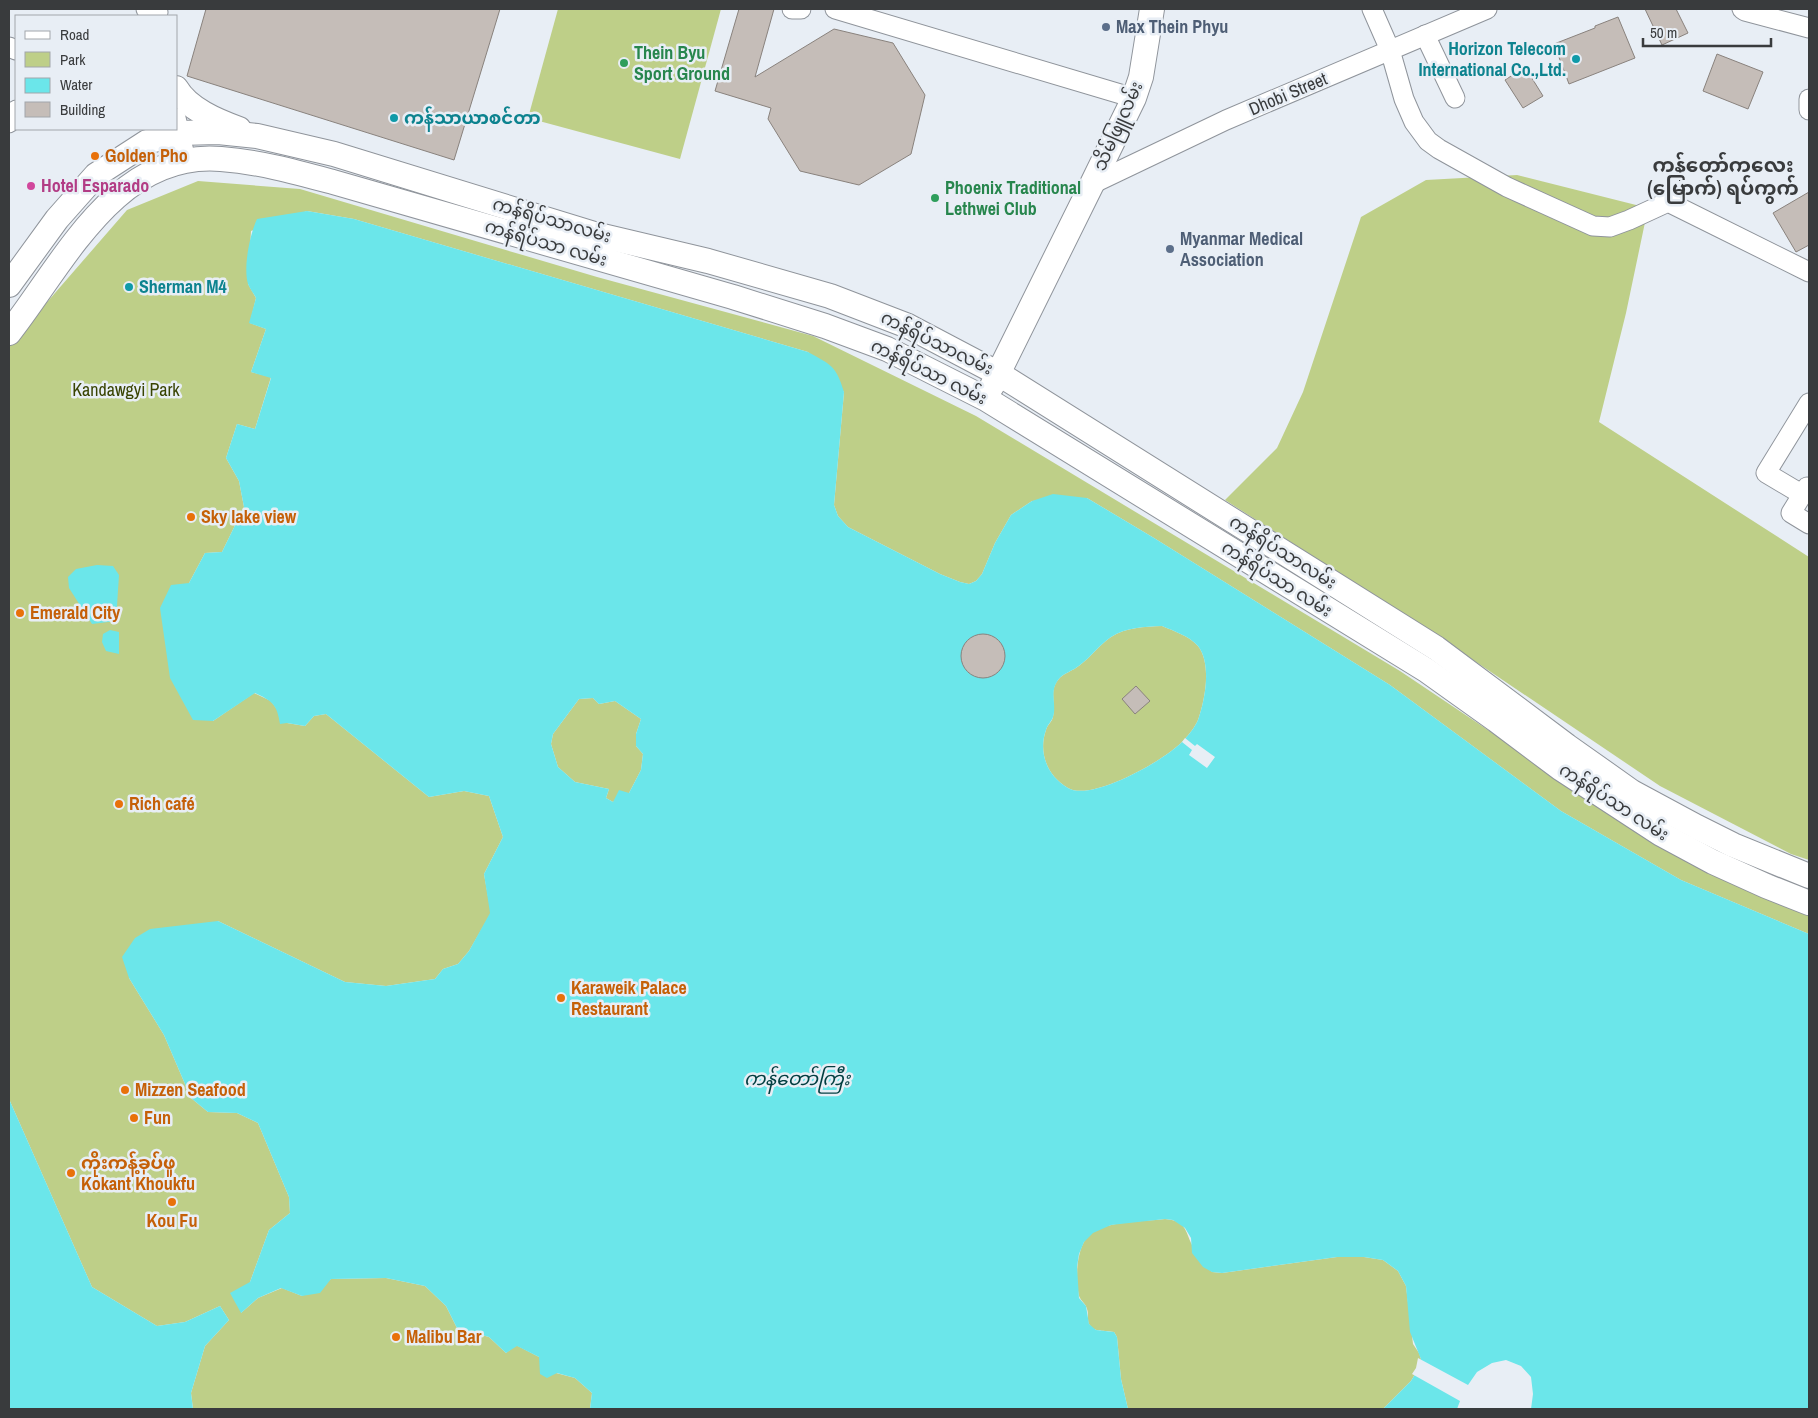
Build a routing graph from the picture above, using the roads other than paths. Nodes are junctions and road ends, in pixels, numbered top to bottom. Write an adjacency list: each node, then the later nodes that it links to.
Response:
1 (792, 9): 2 (street)
2 (801, 9)
3 (835, 9): 12 (street)
4 (1152, 9): 12 (main road, သိမ်ဖြူလမ်း)
5 (1372, 9): 10 (street)
6 (1487, 9): 9 (street, Dhobi Street)
7 (1742, 9): 8 (street)
8 (1809, 28)
9 (1425, 35): 10 (street, Dhobi Street); 13 (street)
10 (1390, 50): 24 (street, Dhobi Street); 25 (street)
11 (178, 91): 21 (main road)
12 (1134, 98): 24 (main road, သိမ်ဖြူလမ်း)
13 (1455, 98)
14 (1809, 99): 15 (street)
15 (1809, 110)
16 (15, 112): 17 (street)
17 (9, 123)
18 (178, 126): 21 (main road, ကန်ရိပ်သာလမ်း); 22 (street)
19 (139, 130): 23 (main road)
20 (170, 130): 23 (main road, ကန်ရိပ်သာလမ်း)
21 (257, 136): 28 (main road, ကန်ရိပ်သာလမ်း)
22 (186, 160): 27 (main road, ကန်ရိပ်သာ လမ်း); 29 (main road, ကန်ရိပ်သာ လမ်း)
23 (96, 175): 26 (main road, ကန်ရိပ်သာလမ်း)
24 (1092, 184): 28 (main road, သိမ်ဖြူလမ်း)
25 (1809, 272)
26 (9, 285)
27 (9, 333)
28 (999, 374): 29 (main road, သိမ်ဖြူလမ်း); 33 (main road, ကန်ရိပ်သာလမ်း)
29 (986, 399): 34 (main road, ကန်ရိပ်သာ လမ်း)
30 (1809, 403): 31 (street)
31 (1806, 491): 32 (street)
32 (1809, 524)
33 (1809, 876)
34 (1809, 902)

